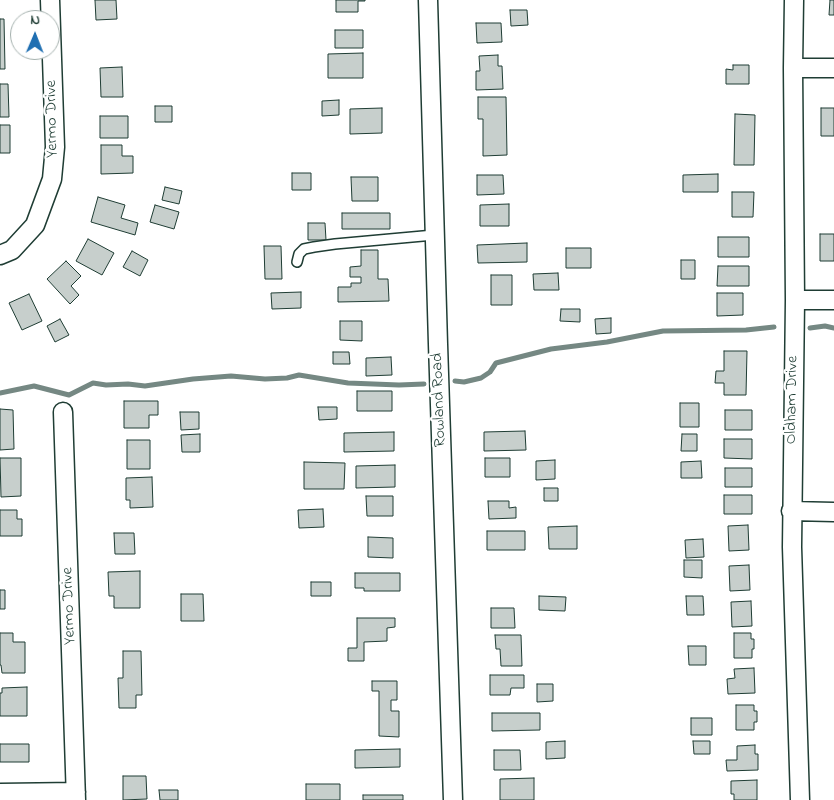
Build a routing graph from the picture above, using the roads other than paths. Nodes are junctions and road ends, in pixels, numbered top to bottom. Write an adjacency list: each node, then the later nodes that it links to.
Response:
1 (50, 0): 7 (street, Yermo Drive)
2 (428, 0): 6 (street, Rowland Road)
3 (794, 0): 4 (street, Oldham Drive)
4 (793, 68): 5 (street); 9 (street, Oldham Drive)
5 (834, 68)
6 (434, 235): 8 (lane); 16 (street, Rowland Road)
7 (0, 255)
8 (297, 262)
9 (795, 300): 10 (street); 12 (street, Oldham Drive)
10 (834, 300)
11 (64, 412): 15 (street, Yermo Drive)
12 (792, 511): 13 (street); 17 (street, Oldham Drive)
13 (834, 512)
14 (0, 793): 15 (street)
15 (76, 796)
16 (454, 800)
17 (800, 800)

